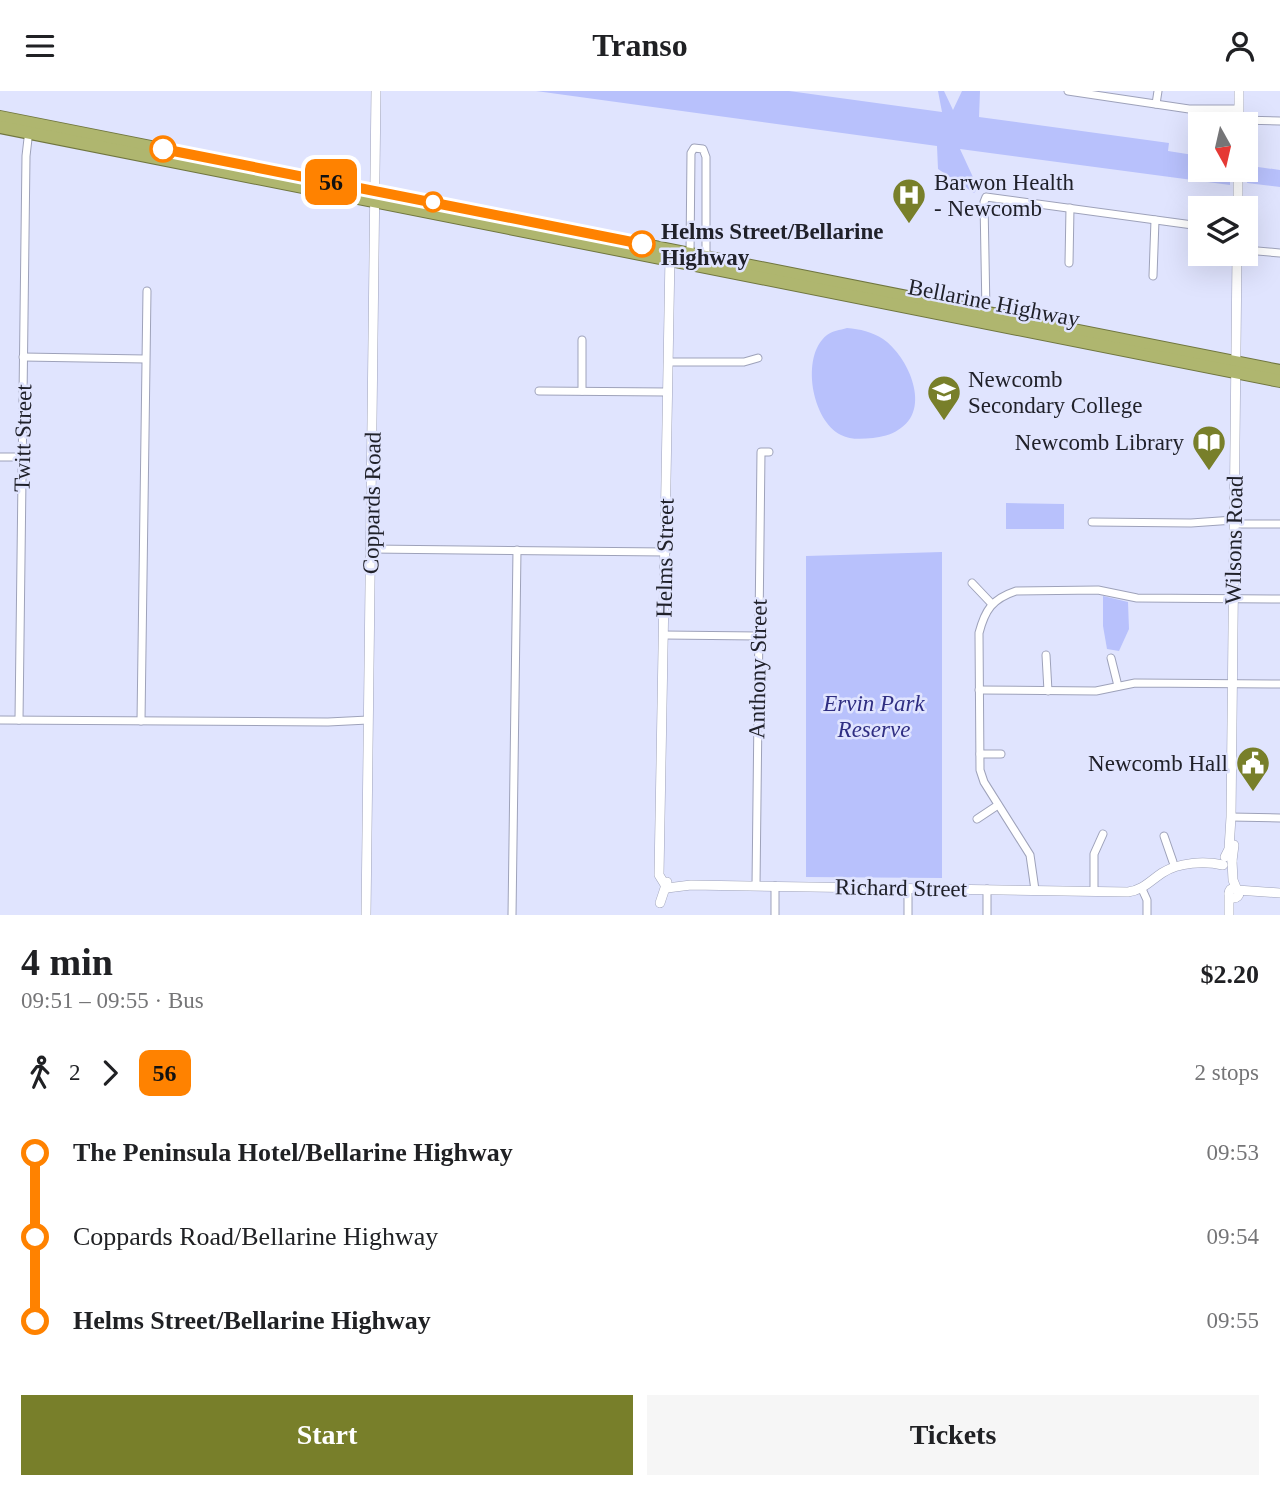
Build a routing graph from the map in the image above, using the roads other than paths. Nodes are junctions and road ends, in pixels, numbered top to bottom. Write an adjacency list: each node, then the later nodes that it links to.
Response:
1 (376, 91): 12 (street, Coppards Road)
2 (1068, 91): 5 (street)
3 (1158, 91): 5 (street)
4 (1239, 91): 6 (street)
5 (1156, 104): 6 (street)
6 (1238, 109)
7 (0, 117): 11 (highway, Bellarine Highway)
8 (1280, 121): 9 (street)
9 (1258, 122)
10 (0, 127): 11 (highway, Bellarine Highway)
11 (26, 129): 12 (highway, Bellarine Highway); 27 (street, Twitt Street)
12 (375, 196): 18 (highway, Bellarine Highway); 43 (street, Coppards Road)
13 (1070, 208): 14 (street); 21 (street); 25 (street)
14 (1155, 220): 15 (street); 23 (street)
15 (1188, 224)
16 (1258, 251): 17 (street)
17 (1280, 253)
18 (670, 254): 19 (highway, Bellarine Highway); 30 (street, Helms Street); 31 (highway, Bellarine Highway)
19 (691, 254): 20 (highway, Bellarine Highway); 20 (street)
20 (706, 257): 25 (highway, Bellarine Highway)
21 (1069, 263)
22 (1237, 266): 31 (street, Wilsons Road)
23 (1153, 276)
24 (147, 291): 29 (street)
25 (985, 306): 31 (highway, Bellarine Highway)
26 (582, 339): 35 (street)
27 (23, 357): 29 (street); 39 (street, Twitt Street)
28 (758, 358): 30 (street)
29 (145, 359): 61 (street)
30 (668, 362): 36 (street, Helms Street)
31 (1235, 367): 32 (highway, Bellarine Highway); 33 (highway, Bellarine Highway); 41 (street, Wilsons Road)
32 (1280, 371)
33 (1280, 381)
34 (539, 391): 35 (street)
35 (582, 391): 36 (street)
36 (667, 392): 45 (street, Helms Street)
37 (762, 451): 51 (street, Anthony Street)
38 (0, 457): 39 (street)
39 (22, 457): 60 (street, Twitt Street)
40 (1092, 522): 41 (street)
41 (1234, 522): 42 (street); 47 (street, Wilsons Road)
42 (1280, 524)
43 (371, 549): 44 (street); 62 (street, Coppards Road)
44 (517, 550): 45 (street); 84 (street)
45 (666, 552): 50 (street, Helms Street)
46 (972, 583): 49 (street)
47 (1233, 599): 48 (street); 49 (street); 54 (street, Wilsons Road)
48 (1280, 599)
49 (991, 603): 57 (street)
50 (664, 635): 51 (street); 73 (street, Helms Street)
51 (758, 636): 74 (street, Anthony Street)
52 (1046, 655): 58 (street)
53 (1111, 658): 56 (street)
54 (1233, 683): 55 (street); 56 (street); 68 (street, Wilsons Road)
55 (1280, 684)
56 (1118, 686): 58 (street)
57 (979, 690): 58 (street); 63 (street)
58 (1048, 691)
59 (0, 720): 60 (street)
60 (19, 720): 61 (street)
61 (141, 721): 62 (street)
62 (368, 723): 83 (street, Coppards Road)
63 (980, 754): 64 (street); 65 (street)
64 (1001, 754)
65 (998, 805): 67 (street); 79 (street)
66 (1280, 818): 68 (street)
67 (977, 819)
68 (1231, 821): 71 (street, Wilsons Road)
69 (1103, 834): 80 (street)
70 (1164, 836): 72 (street)
71 (1227, 861): 72 (street); 81 (street, Wilsons Road)
72 (1174, 865): 76 (street)
73 (666, 885): 74 (street, Richard Street); 85 (street)
74 (756, 886): 75 (street, Richard Street)
75 (775, 886): 77 (street, Richard Street); 86 (street)
76 (1140, 886): 80 (street, Richard Street); 89 (street)
77 (908, 889): 78 (street, Richard Street); 87 (street)
78 (987, 889): 79 (street, Richard Street); 88 (street)
79 (1035, 890): 80 (street, Richard Street)
80 (1094, 890)
81 (1234, 893): 82 (street); 90 (street, Wilsons Road)
82 (1280, 893)
83 (366, 915)
84 (512, 915)
85 (660, 915)
86 (775, 915)
87 (908, 915)
88 (988, 915)
89 (1147, 915)
90 (1230, 915)

